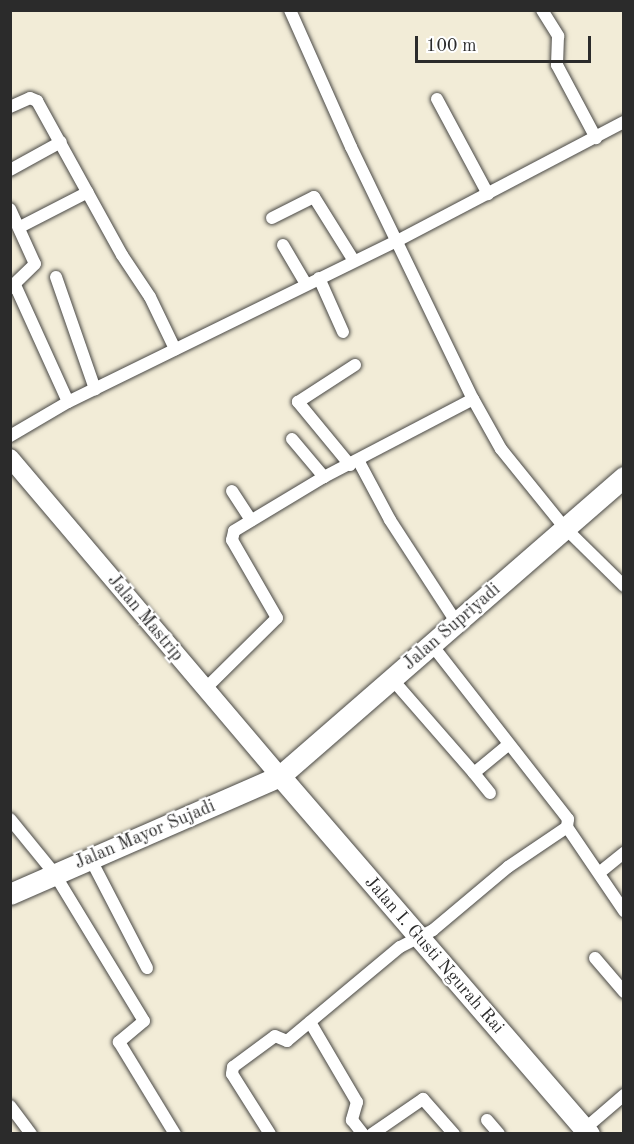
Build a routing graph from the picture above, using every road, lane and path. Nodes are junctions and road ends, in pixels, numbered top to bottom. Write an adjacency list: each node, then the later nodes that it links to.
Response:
1 (290, 10): 14 (street)
2 (542, 10): 6 (street)
3 (437, 99): 10 (street)
4 (10, 107): 7 (street)
5 (624, 122): 6 (street)
6 (596, 138): 10 (street)
7 (61, 142): 8 (street); 9 (street)
8 (10, 170)
9 (88, 192): 13 (street); 22 (street)
10 (488, 194): 14 (street)
11 (10, 209): 13 (street)
12 (272, 218): 16 (street)
13 (20, 227): 20 (street)
14 (399, 240): 16 (street); 25 (street)
15 (284, 244): 19 (street)
16 (354, 261): 18 (street)
17 (56, 277): 24 (street)
18 (319, 278): 19 (street); 21 (street)
19 (306, 284): 22 (street)
20 (13, 287): 26 (street)
21 (343, 332)
22 (176, 349): 24 (street)
23 (355, 365): 30 (street)
24 (95, 389): 26 (street)
25 (473, 399): 30 (street); 35 (street)
26 (68, 402): 27 (street)
27 (10, 436)
28 (292, 439): 31 (street)
29 (10, 458): 40 (main road, Jalan Mastrip)
30 (354, 463): 31 (street); 37 (street)
31 (324, 477): 34 (street)
32 (624, 477): 35 (highway, Jalan Supriyadi)
33 (232, 491): 34 (street)
34 (251, 520): 40 (street)
35 (564, 528): 36 (street); 37 (highway, Jalan Supriyadi)
36 (624, 586)
37 (457, 623): 38 (highway, Jalan Supriyadi)
38 (432, 645): 39 (highway, Jalan Supriyadi); 41 (street)
39 (392, 679): 42 (street); 43 (highway, Jalan Supriyadi)
40 (205, 689): 43 (main road, Jalan Mastrip)
41 (508, 744): 42 (street); 46 (street)
42 (474, 773): 44 (street)
43 (280, 776): 48 (highway, Jalan Mayor Sujadi); 53 (highway, Jalan I. Gusti Ngurah Rai)
44 (490, 793)
45 (10, 819): 49 (street)
46 (567, 827): 50 (street); 53 (street)
47 (624, 853): 50 (street)
48 (90, 858): 49 (highway, Jalan Mayor Sujadi); 55 (street)
49 (54, 873): 51 (highway, Jalan Mayor Sujadi); 63 (street)
50 (599, 873): 52 (street)
51 (10, 894)
52 (624, 911)
53 (419, 938): 57 (street); 61 (highway, Jalan I. Gusti Ngurah Rai)
54 (595, 958): 56 (street)
55 (147, 968)
56 (624, 992)
57 (310, 1022): 64 (street); 65 (street)
58 (624, 1095): 61 (street)
59 (13, 1115): 62 (street)
60 (487, 1120): 68 (street)
61 (584, 1132)
62 (30, 1134)
63 (175, 1134)
64 (270, 1134)
65 (363, 1134)
66 (372, 1134): 67 (street)
67 (454, 1134)
68 (499, 1134)

